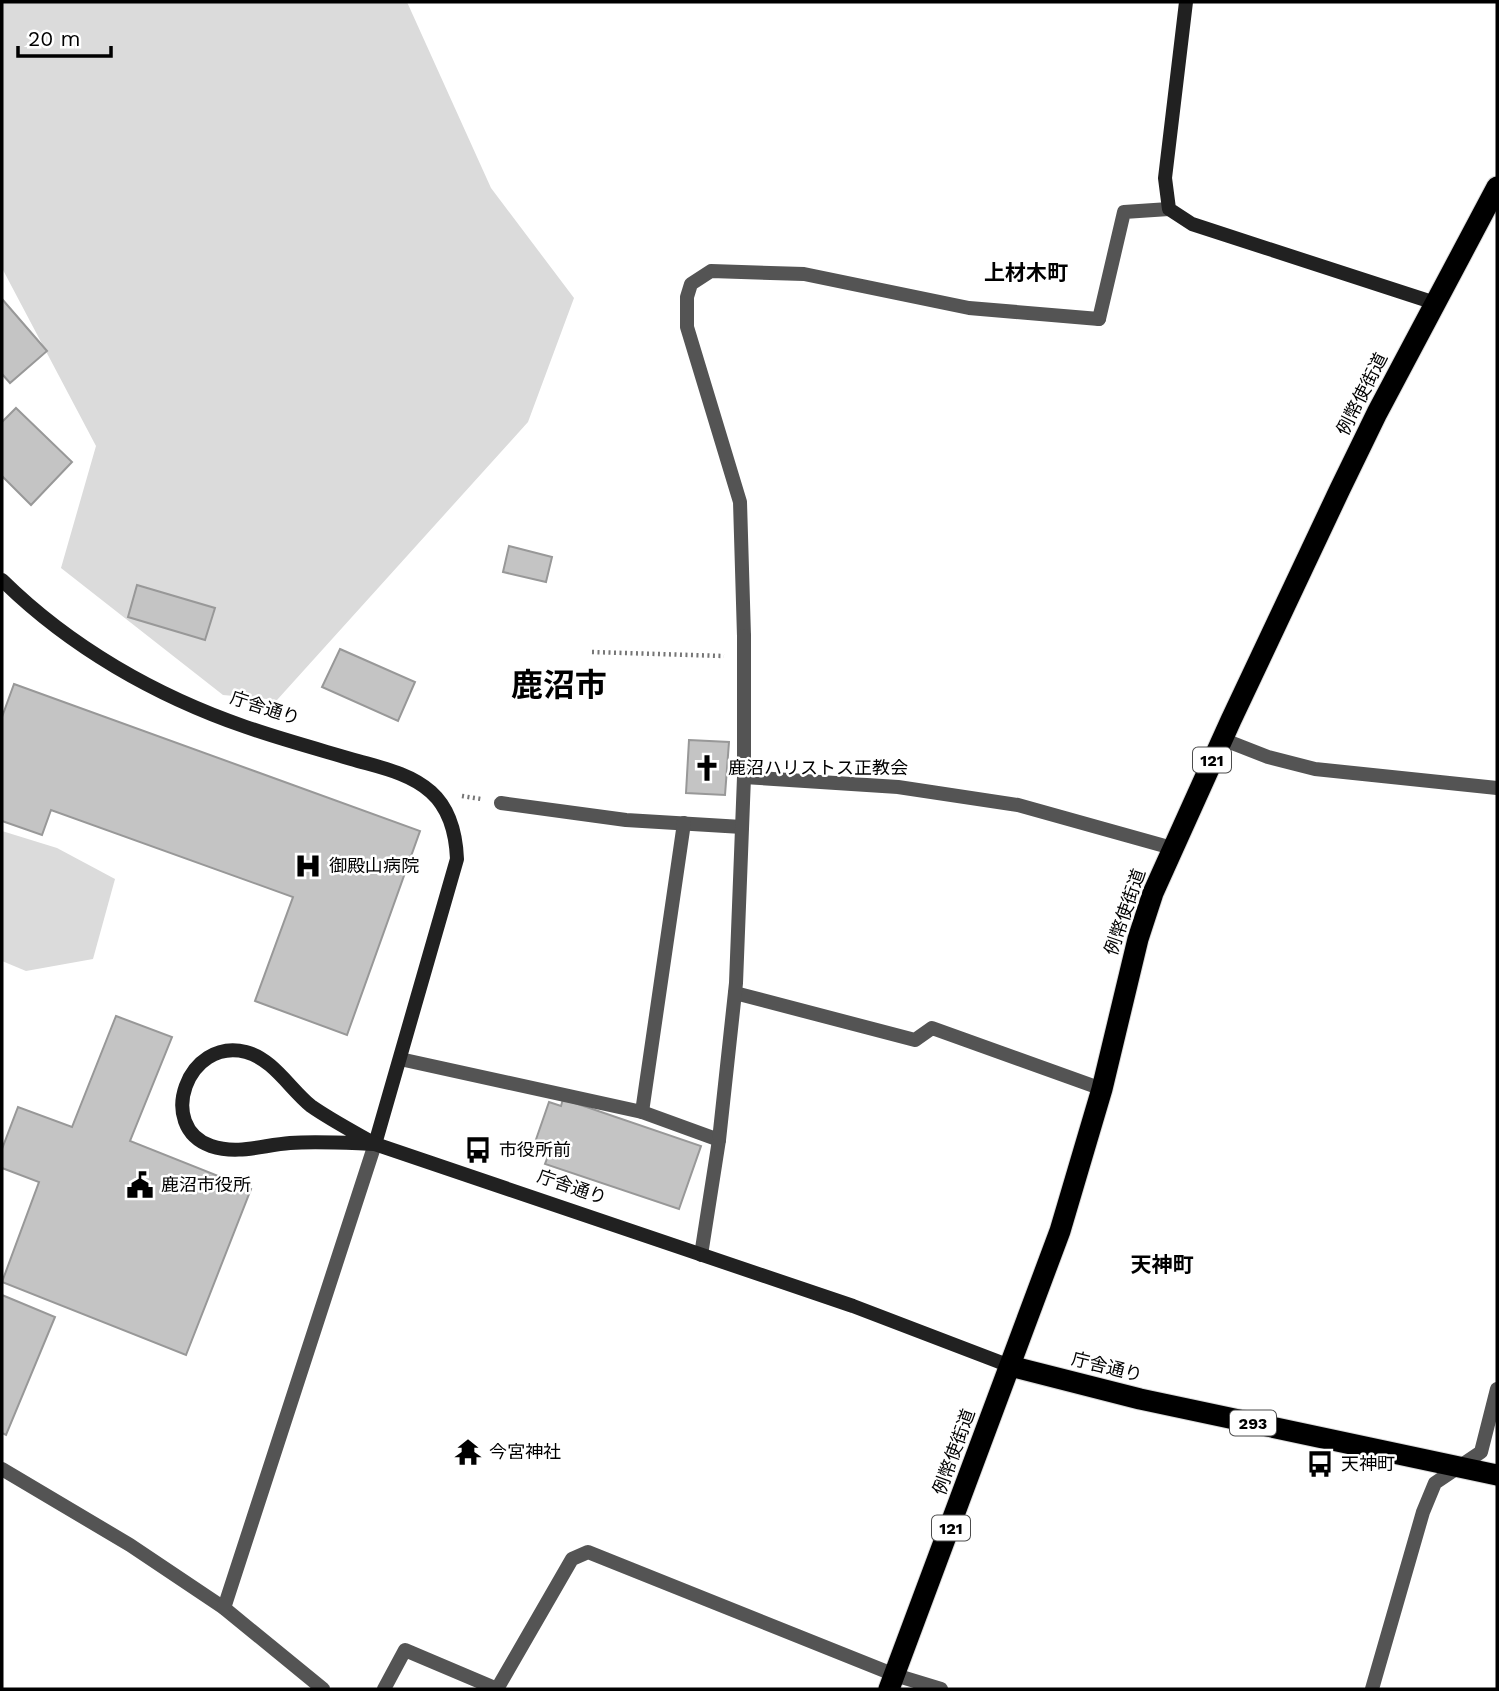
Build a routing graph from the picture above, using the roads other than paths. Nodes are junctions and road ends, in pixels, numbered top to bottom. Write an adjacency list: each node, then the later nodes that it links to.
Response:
1 (1186, 2): 3 (street)
2 (1497, 187): 4 (highway, 例幣使街道 / 121)
3 (1168, 209): 4 (street); 7 (street)
4 (1435, 303): 6 (highway, 例幣使街道 / 121)
5 (2, 580): 14 (street, 庁舎通り)
6 (1222, 739): 8 (street); 12 (highway, 例幣使街道 / 121)
7 (744, 777): 11 (street); 12 (street)
8 (1497, 788)
9 (501, 803): 10 (street)
10 (684, 823): 11 (street); 16 (street)
11 (742, 827): 13 (street)
12 (1172, 848): 15 (highway, 例幣使街道 / 121)
13 (734, 993): 15 (street); 17 (street)
14 (400, 1059): 16 (street); 18 (street, 庁舎通り)
15 (1102, 1089): 20 (highway, 例幣使街道 / 121)
16 (642, 1112): 17 (street)
17 (719, 1140): 19 (street)
18 (375, 1144): 18 (street); 19 (street, 庁舎通り); 25 (street)
19 (701, 1255): 20 (street, 庁舎通り)
20 (1010, 1366): 22 (highway, 庁舎通り / 293); 26 (highway, 例幣使街道 / 121)
21 (1497, 1390): 22 (street)
22 (1458, 1467): 24 (highway, 庁舎通り / 293); 30 (street)
23 (2, 1469): 25 (street)
24 (1497, 1475)
25 (224, 1608): 27 (street)
26 (892, 1682): 28 (street); 29 (street)
27 (325, 1689)
28 (384, 1689)
29 (942, 1689)
30 (1371, 1689)

